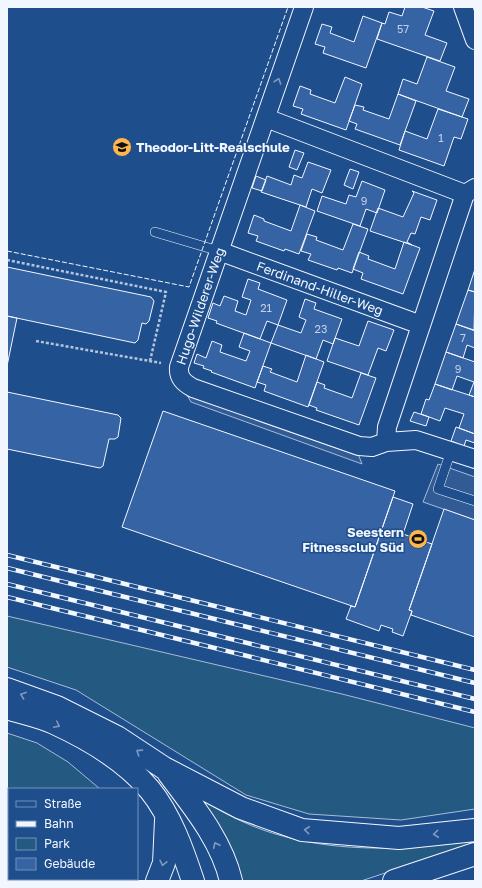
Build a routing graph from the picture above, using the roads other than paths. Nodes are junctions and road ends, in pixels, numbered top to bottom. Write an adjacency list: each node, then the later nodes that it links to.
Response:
1 (304, 7): 4 (street, Hugo-Wilderer-Weg, one-way to 1)
2 (463, 7): 3 (street)
3 (475, 40)
4 (266, 118): 5 (street); 7 (street, Hugo-Wilderer-Weg)
5 (470, 191): 8 (street)
6 (155, 232): 7 (lane)
7 (219, 251): 8 (street, Ferdinand-Hiller-Weg); 9 (street, Hugo-Wilderer-Weg)
8 (421, 324): 9 (street)
9 (386, 442): 10 (street, Hugo-Wilderer-Weg)
10 (451, 451): 11 (street, Hugo-Wilderer-Weg); 12 (lane)
11 (475, 459)
12 (475, 502)
13 (7, 689): 15 (highway, one-way to 13)
14 (7, 708): 16 (highway, one-way to 16)
15 (164, 768): 17 (highway, one-way to 15); 21 (highway, one-way to 15)
16 (166, 817): 19 (highway, one-way to 19); 20 (highway)
17 (475, 830)
18 (475, 854): 22 (highway)
19 (157, 881)
20 (193, 881)
21 (231, 881)
22 (394, 881)

